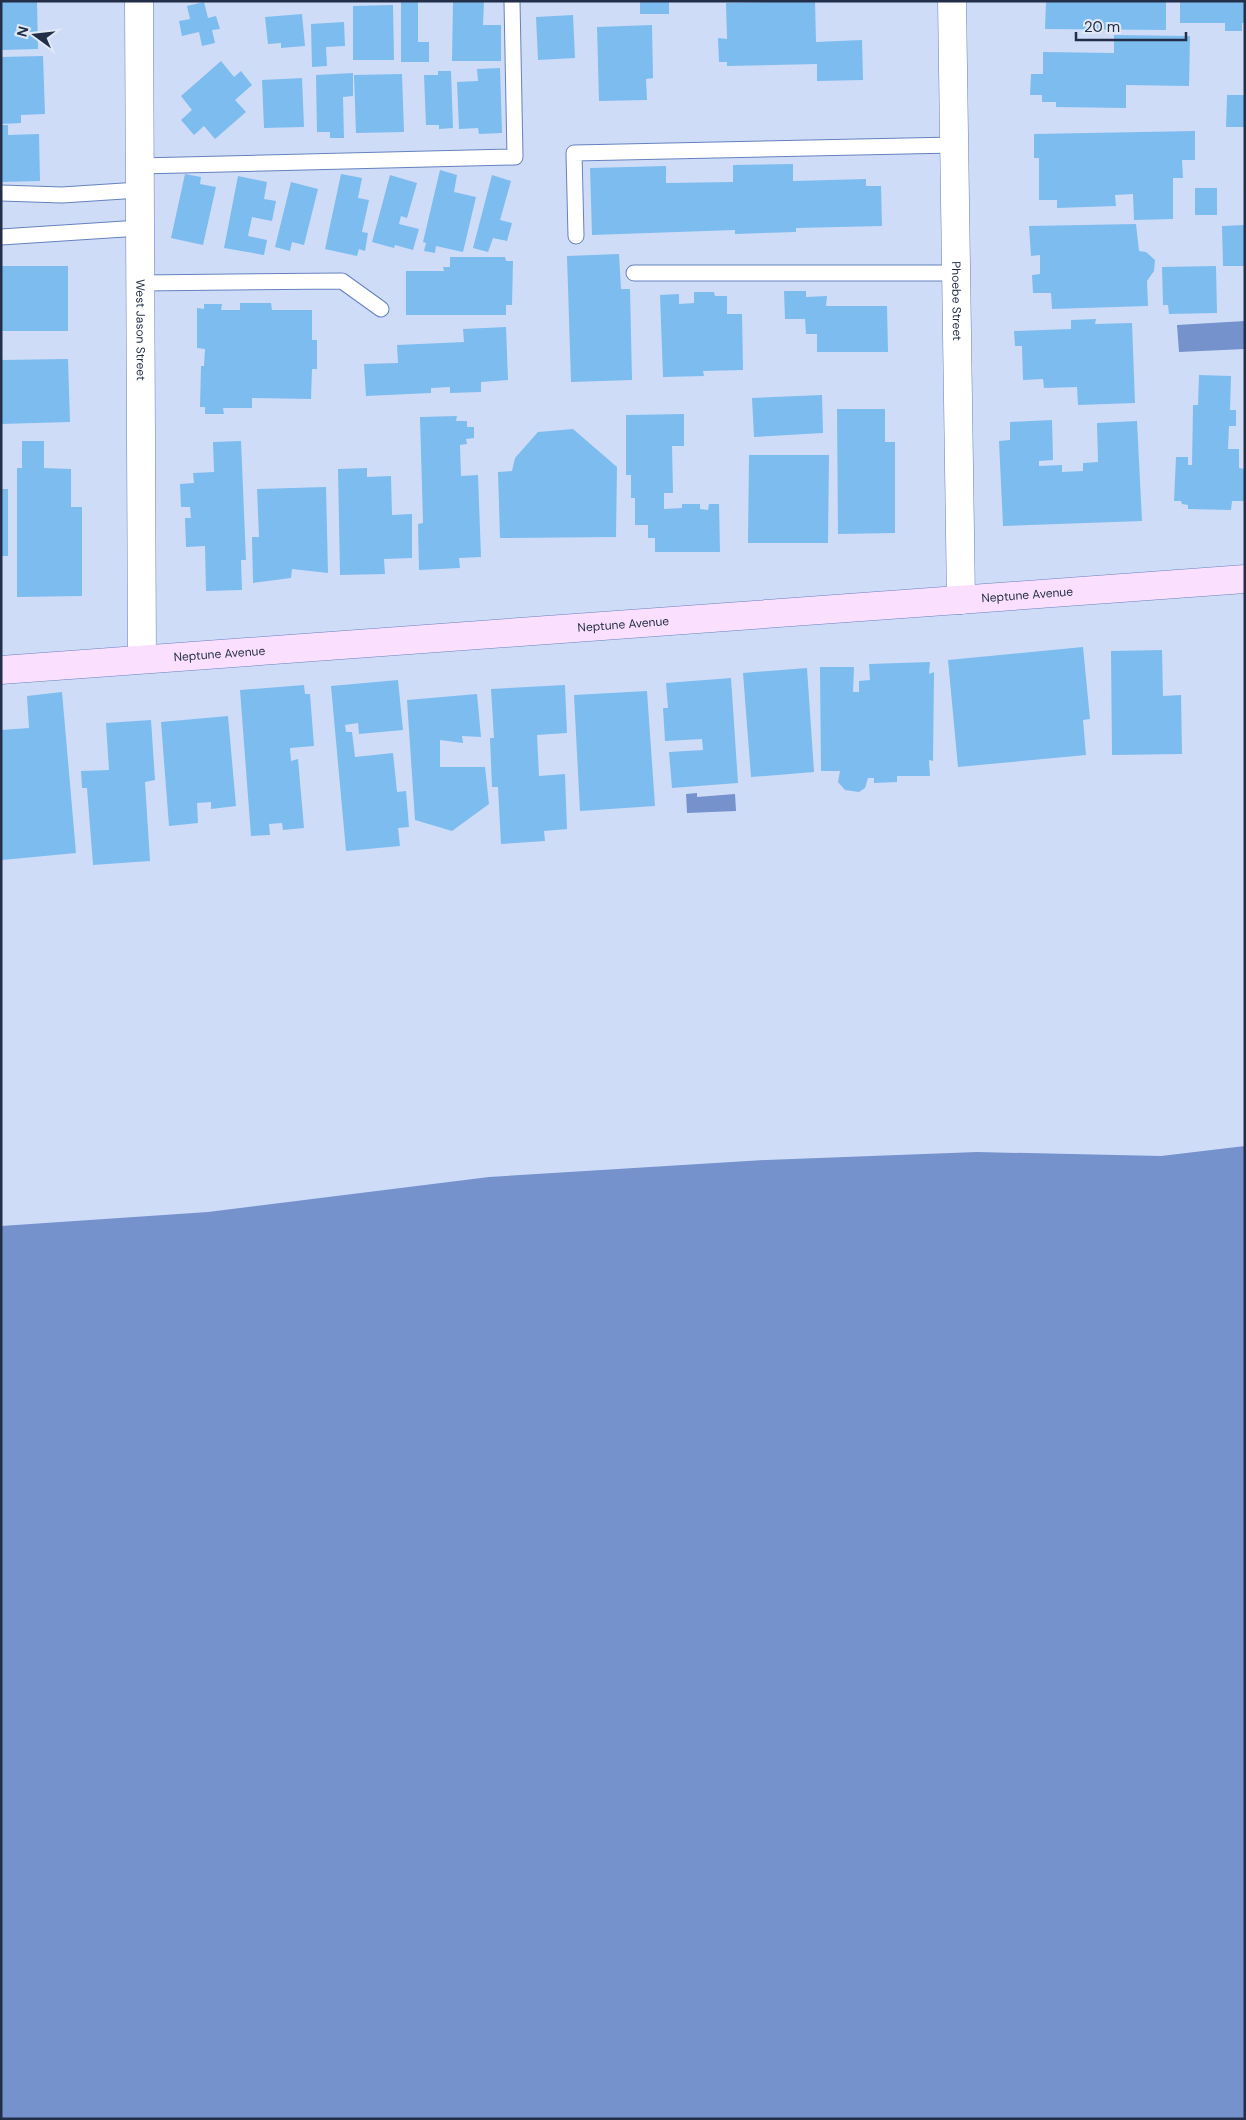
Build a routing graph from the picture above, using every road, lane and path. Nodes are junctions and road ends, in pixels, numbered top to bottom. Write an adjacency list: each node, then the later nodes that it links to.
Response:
1 (139, 1): 5 (street, West Jason Street)
2 (512, 1): 5 (lane)
3 (952, 1): 4 (street, Phoebe Street)
4 (954, 144): 8 (lane); 11 (street, Phoebe Street)
5 (139, 178): 6 (lane); 7 (street, West Jason Street)
6 (1, 193)
7 (140, 228): 9 (lane); 12 (street, West Jason Street)
8 (576, 236)
9 (1, 237)
10 (634, 273): 11 (lane)
11 (956, 273): 15 (street, Phoebe Street)
12 (140, 283): 13 (lane); 16 (street, West Jason Street)
13 (381, 309)
14 (1245, 579): 15 (street, Neptune Avenue)
15 (960, 600): 16 (street, Neptune Avenue)
16 (142, 659): 17 (street, Neptune Avenue)
17 (1, 670)

